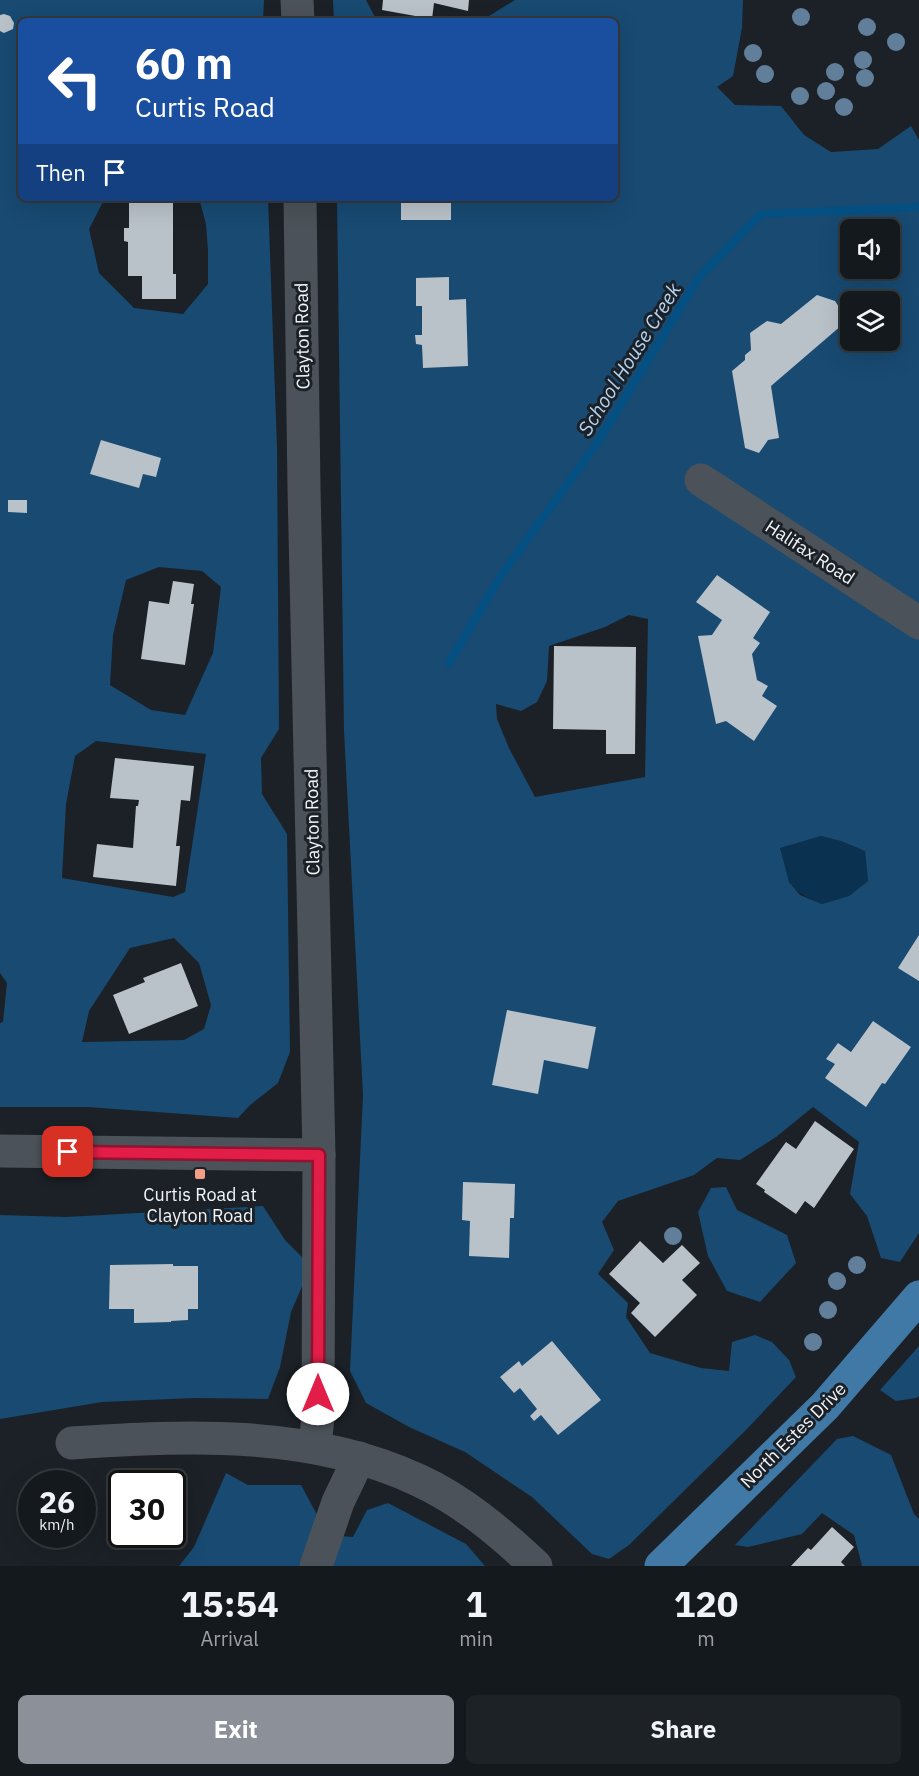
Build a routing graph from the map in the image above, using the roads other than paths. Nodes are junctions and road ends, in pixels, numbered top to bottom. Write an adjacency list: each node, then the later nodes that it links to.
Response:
1 (297, 0): 2 (street)
2 (298, 18)
3 (300, 201): 7 (street, Clayton Road)
4 (701, 480): 5 (street, Halifax Road)
5 (919, 623)
6 (0, 1151): 7 (street)
7 (319, 1155): 10 (street, Clayton Road)
8 (919, 1297): 14 (main road, North Estes Drive)
9 (72, 1443): 10 (street)
10 (315, 1446): 11 (street)
11 (359, 1458): 12 (street); 13 (street)
12 (316, 1566)
13 (536, 1566)
14 (660, 1566)

